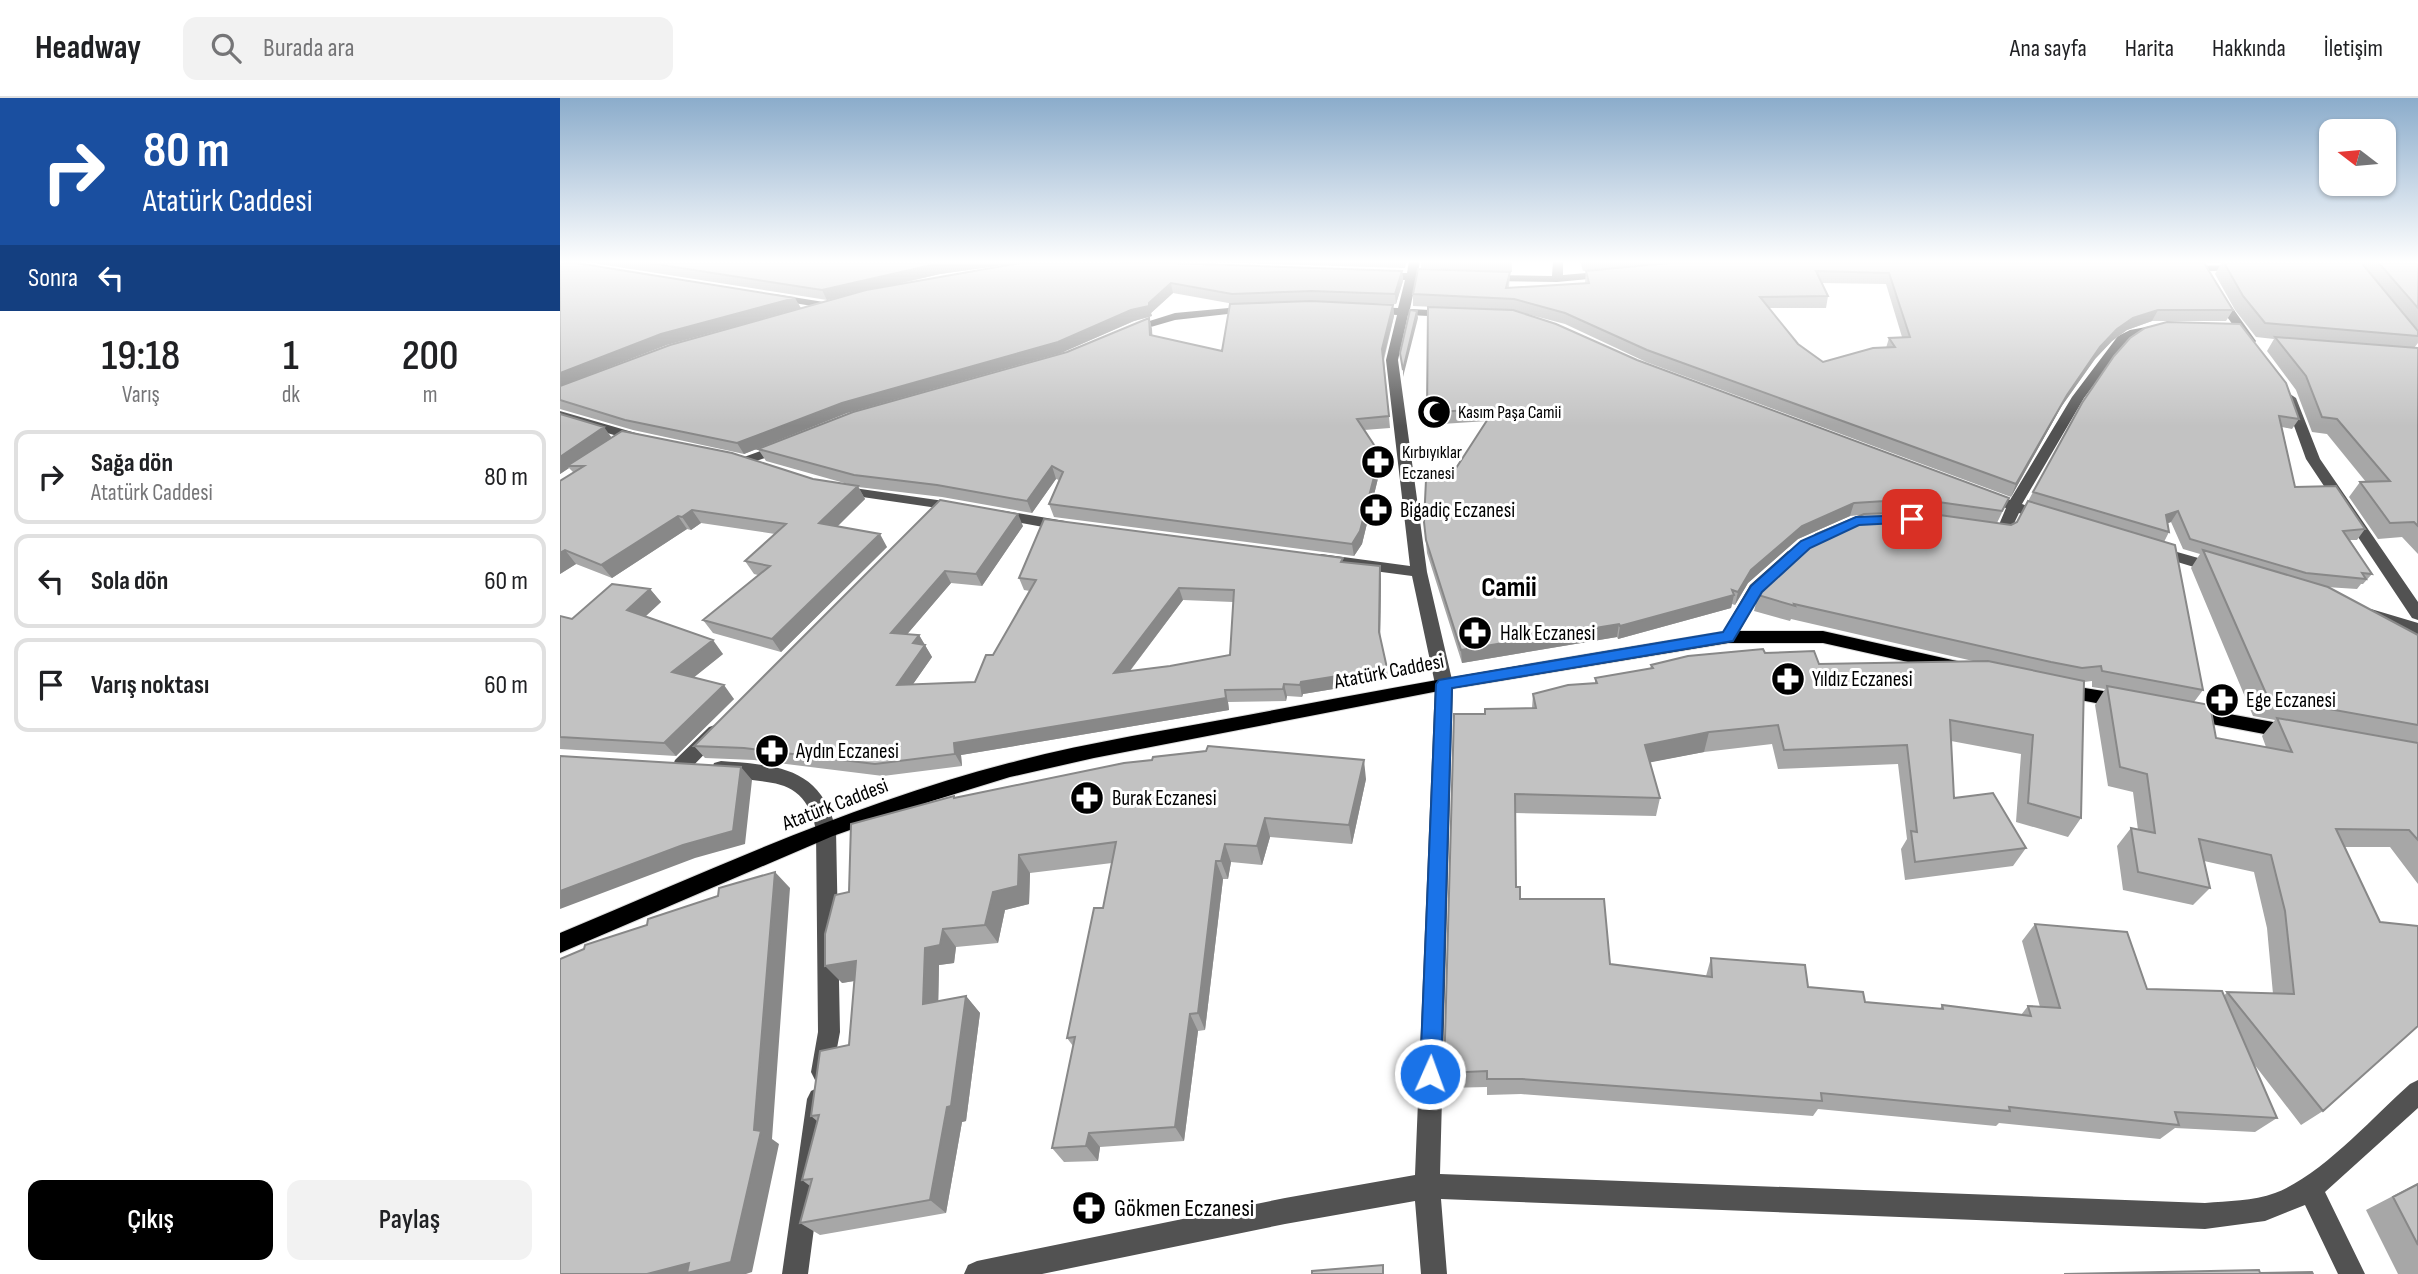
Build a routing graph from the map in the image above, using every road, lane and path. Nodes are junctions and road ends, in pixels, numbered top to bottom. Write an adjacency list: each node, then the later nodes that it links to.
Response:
1 (1186, 316): 5 (street)
2 (1400, 316): 25 (street)
3 (2226, 316): 6 (street)
4 (2171, 328): 17 (street)
5 (1114, 337)
6 (2258, 346)
7 (2280, 382): 28 (street)
8 (560, 415): 9 (street)
9 (655, 442)
10 (794, 443): 12 (street)
11 (707, 453): 12 (street)
12 (746, 461): 13 (street)
13 (768, 469)
14 (821, 486): 16 (street)
15 (1975, 492): 17 (street)
16 (942, 504): 19 (street); 20 (street)
17 (2014, 506): 18 (street); 21 (street)
18 (2056, 521)
19 (922, 524)
20 (1074, 528)
21 (1977, 529)
22 (1805, 544): 30 (street)
23 (2145, 548): 26 (street)
24 (1308, 558): 25 (street)
25 (1419, 572): 32 (street)
26 (2236, 575)
27 (2353, 610): 29 (street)
28 (2418, 614)
29 (2418, 629)
30 (1728, 637): 31 (main road, Atatürk Caddesi); 32 (main road, Atatürk Caddesi)
31 (1978, 672)
32 (1444, 684): 38 (main road, Atatürk Caddesi); 41 (street)
33 (2042, 686): 34 (main road)
34 (2136, 704)
35 (2176, 711): 37 (main road)
36 (730, 717): 38 (street)
37 (2311, 736)
38 (826, 830): 39 (main road, Atatürk Caddesi); 43 (street)
39 (560, 943)
40 (2418, 1092): 42 (street)
41 (1427, 1186): 42 (street); 44 (street); 45 (street)
42 (2310, 1189): 46 (street)
43 (795, 1274)
44 (977, 1274)
45 (1434, 1274)
46 (2352, 1274)

